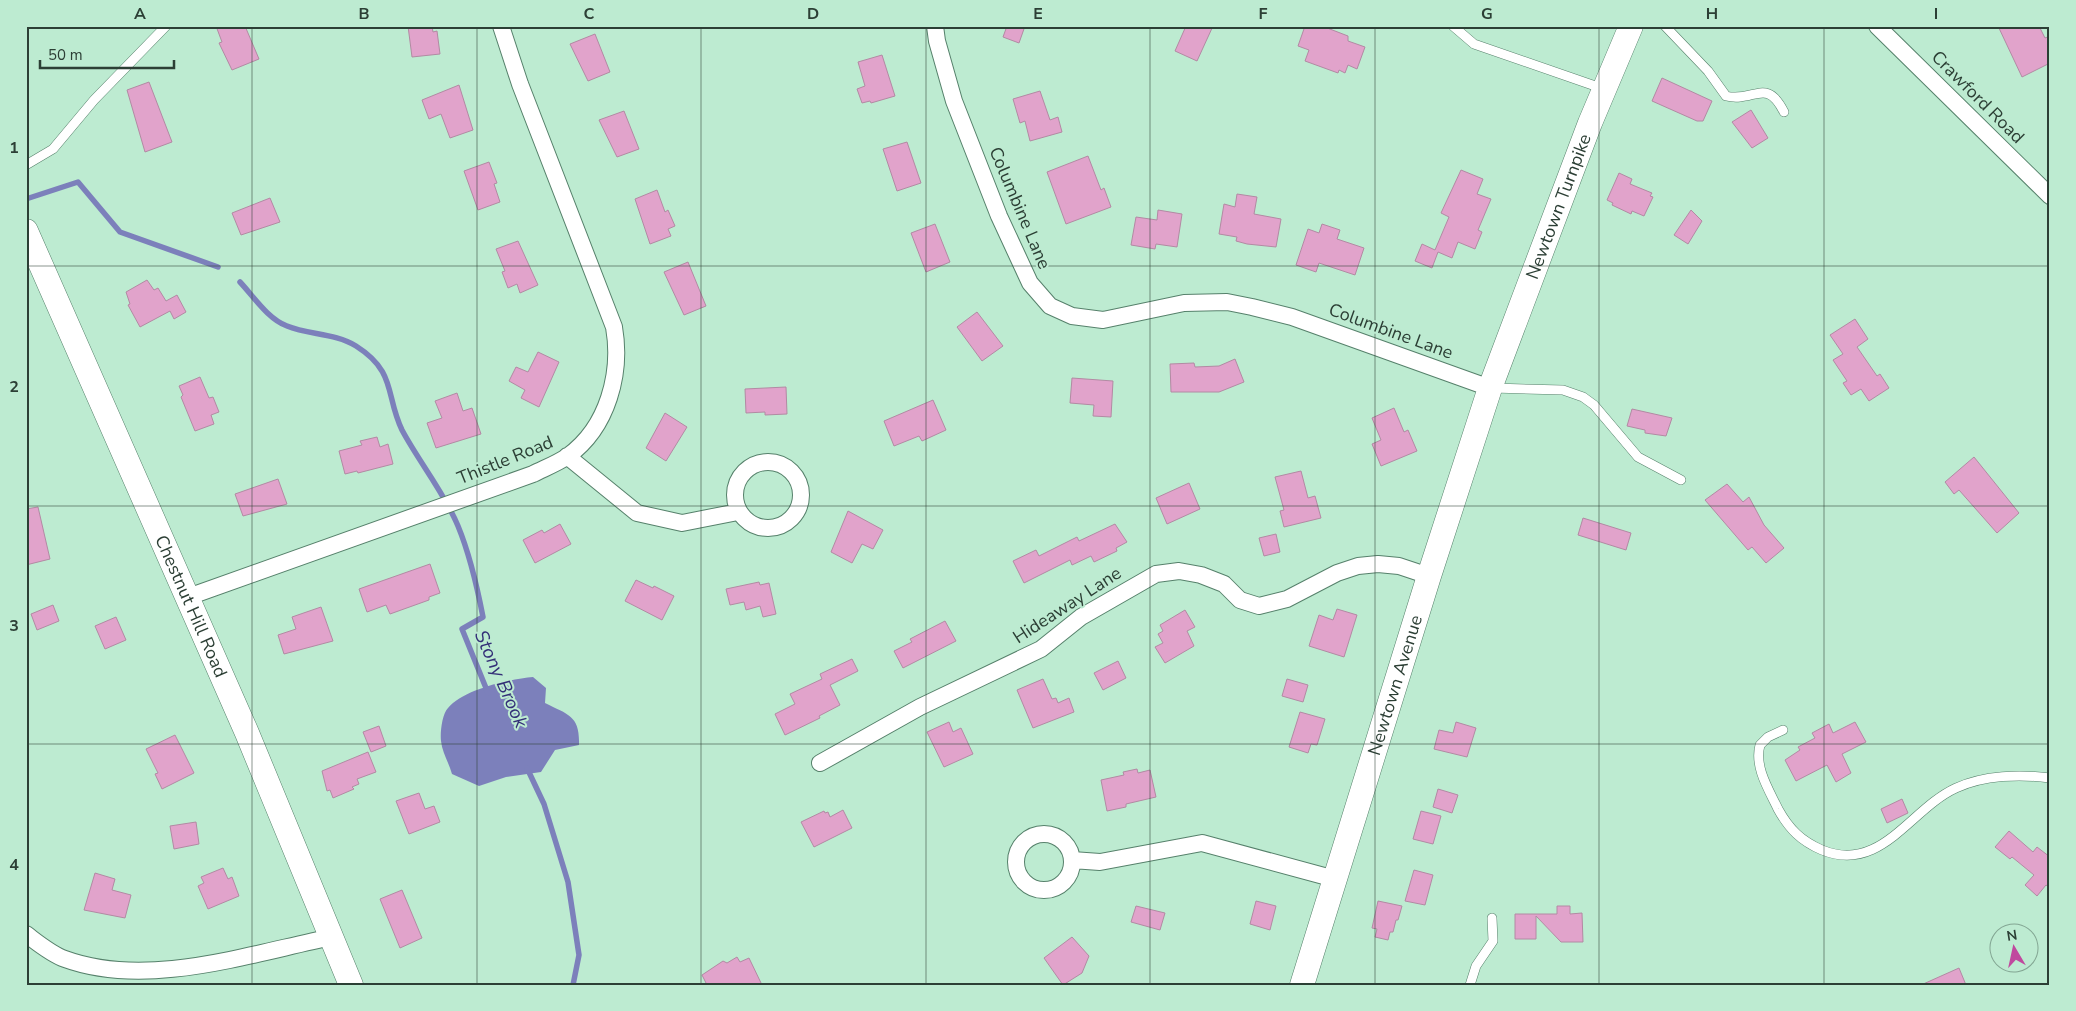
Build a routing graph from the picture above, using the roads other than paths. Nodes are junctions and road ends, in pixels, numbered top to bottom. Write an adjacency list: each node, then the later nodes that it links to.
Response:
1 (166, 26): 10 (lane)
2 (501, 26): 14 (street, Thistle Road)
3 (935, 26): 13 (street, Columbine Lane)
4 (1453, 26): 8 (lane)
5 (1631, 26): 8 (street, Newtown Turnpike)
6 (1665, 26): 9 (lane)
7 (1877, 26): 11 (street, Crawford Road)
8 (1604, 89): 13 (street, Newtown Turnpike)
9 (1784, 112)
10 (26, 165)
11 (2050, 196)
12 (26, 231): 18 (street, Chestnut Hill Road)
13 (1490, 388): 15 (lane); 17 (street, Newtown Avenue)
14 (567, 456): 16 (street); 18 (street, Thistle Road)
15 (1681, 480)
16 (738, 512): 16 (street)
17 (1429, 576): 20 (street, Hideaway Lane); 23 (street, Newtown Avenue)
18 (188, 597): 26 (street, Chestnut Hill Road)
19 (1783, 730): 21 (lane)
20 (820, 763)
21 (2050, 778)
22 (1072, 860): 23 (street)
23 (1335, 879): 28 (street, Newtown Avenue)
24 (1492, 918): 29 (lane)
25 (26, 934): 26 (street)
26 (332, 936): 27 (street, Chestnut Hill Road)
27 (351, 985)
28 (1302, 985)
29 (1470, 985)

